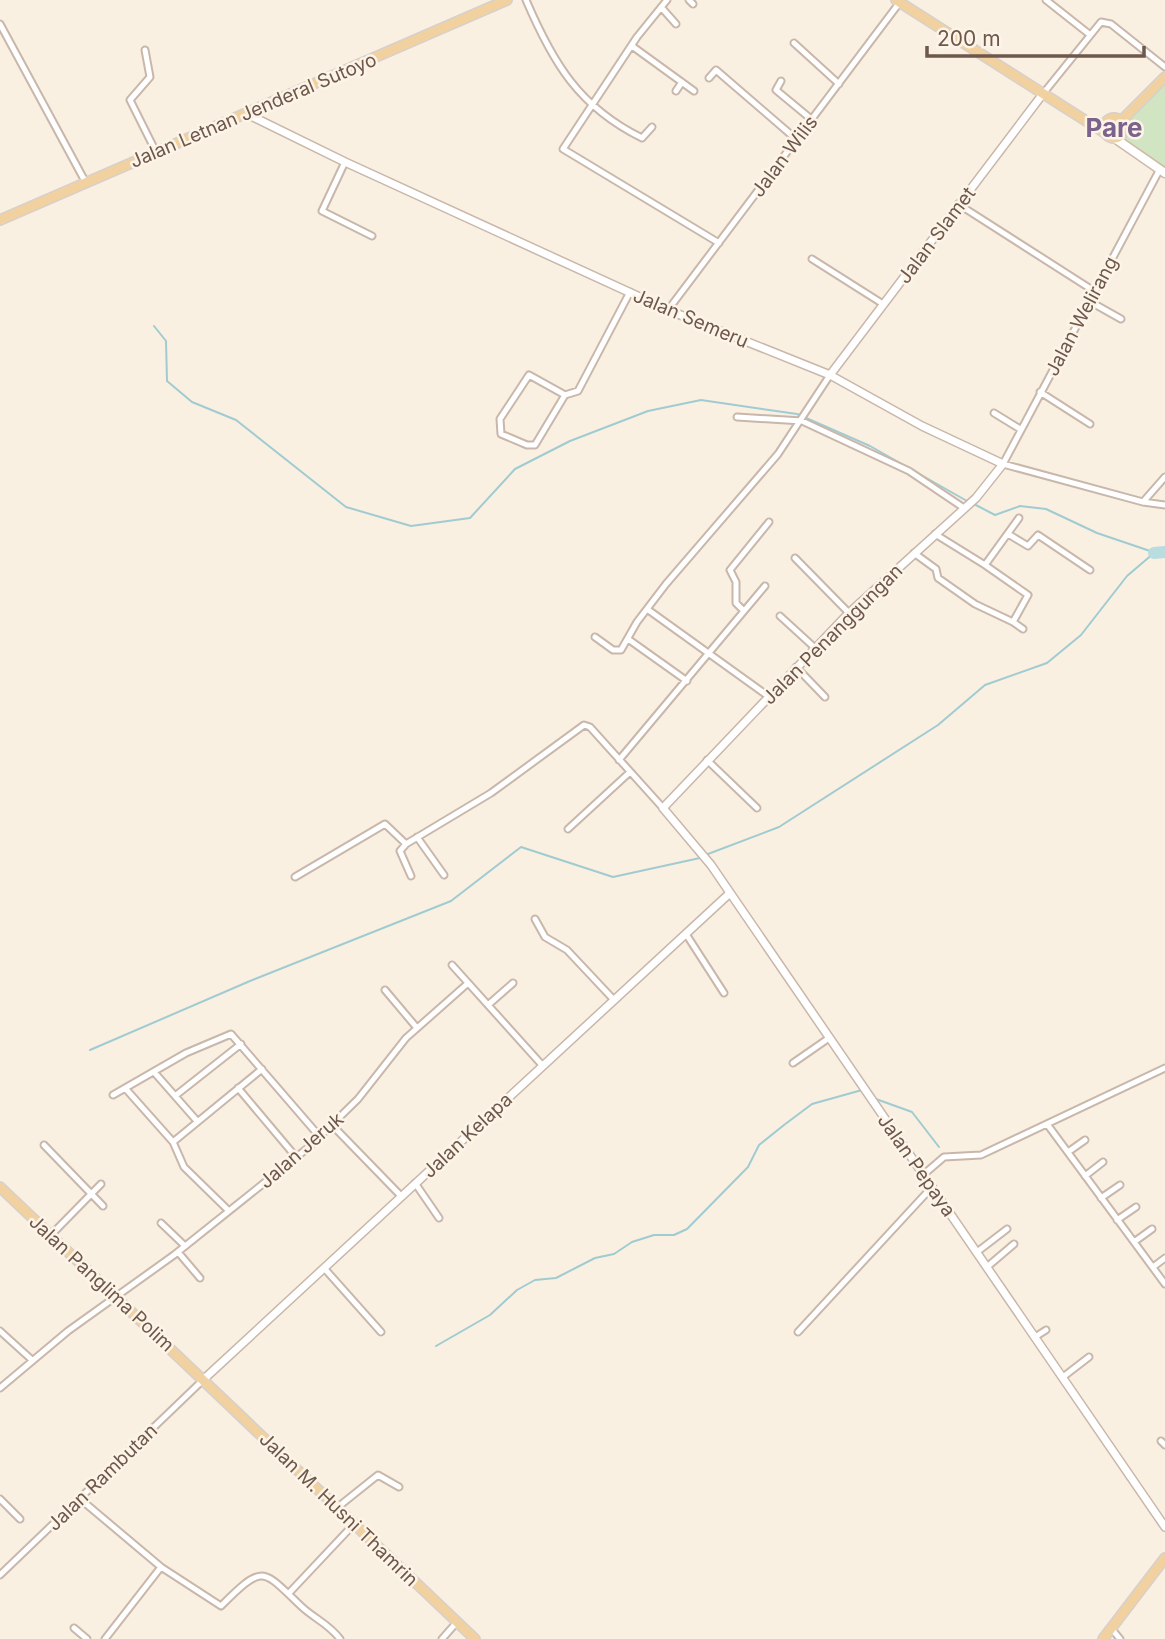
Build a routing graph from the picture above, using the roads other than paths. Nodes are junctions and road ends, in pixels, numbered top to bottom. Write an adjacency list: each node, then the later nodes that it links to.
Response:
1 (506, 0): 23 (main road, Jalan Letnan Jenderal Sutoyo)
2 (526, 0): 22 (street)
3 (667, 0): 6 (street)
4 (1046, 0): 9 (street)
5 (899, 1): 18 (street, Jalan Wilis); 21 (main road)
6 (661, 7): 8 (street); 11 (street)
7 (0, 24): 33 (street)
8 (676, 24)
9 (1089, 34): 13 (street); 21 (street)
10 (794, 43): 18 (street)
11 (632, 46): 16 (street); 22 (street)
12 (145, 50): 30 (street)
13 (1165, 67)
14 (1165, 77): 25 (main road)
15 (709, 78): 28 (street)
16 (682, 82): 19 (street); 20 (street)
17 (781, 82): 24 (street)
18 (839, 84): 24 (street, Jalan Wilis)
19 (694, 91)
20 (676, 92)
21 (1042, 95): 27 (main road); 34 (street, Jalan Slamet)
22 (591, 106): 26 (street); 37 (street)
23 (247, 114): 30 (main road, Jalan Letnan Jenderal Sutoyo); 31 (street, Jalan Semeru)
24 (811, 119): 28 (street, Jalan Wilis)
25 (1121, 121): 27 (main road); 29 (main road)
26 (652, 127)
27 (1105, 132): 29 (main road)
28 (796, 139): 37 (street, Jalan Wilis)
29 (1115, 139): 32 (main road)
30 (156, 152): 33 (main road, Jalan Letnan Jenderal Sutoyo)
31 (345, 162): 36 (street); 40 (street, Jalan Semeru)
32 (1162, 171): 39 (street, Jalan Welirang)
33 (86, 183): 35 (main road, Jalan Letnan Jenderal Sutoyo)
34 (958, 204): 39 (street); 42 (street, Jalan Slamet)
35 (0, 220)
36 (372, 236)
37 (719, 243): 43 (street, Jalan Wilis)
38 (812, 259): 42 (street)
39 (1094, 291): 41 (street, Jalan Welirang)
40 (630, 292): 43 (street, Jalan Semeru); 47 (street)
41 (1089, 301): 44 (street); 46 (street, Jalan Welirang)
42 (883, 304): 45 (street, Jalan Slamet)
43 (668, 310): 45 (street, Jalan Semeru)
44 (1121, 320)
45 (830, 375): 50 (street); 53 (street, Jalan Semeru)
46 (1040, 392): 51 (street); 52 (street, Jalan Welirang)
47 (565, 395): 47 (street)
48 (994, 413): 52 (street)
49 (737, 417): 50 (street)
50 (802, 420): 57 (street); 67 (street)
51 (1090, 424)
52 (1020, 429): 53 (street, Jalan Welirang)
53 (1003, 464): 55 (street, Jalan Semeru); 57 (street, Jalan Penanggungan)
54 (1165, 477): 55 (street)
55 (1143, 502): 56 (street, Jalan Semeru)
56 (1165, 505)
57 (965, 507): 60 (street, Jalan Penanggungan)
58 (1019, 518): 61 (street)
59 (769, 522): 68 (street)
60 (935, 534): 62 (street, Jalan Penanggungan); 64 (street)
61 (1008, 534): 64 (street); 65 (street)
62 (914, 553): 69 (street, Jalan Penanggungan); 71 (street)
63 (795, 558): 69 (street)
64 (985, 565): 71 (street)
65 (1090, 570)
66 (765, 586): 68 (street)
67 (646, 609): 74 (street); 76 (street)
68 (744, 611): 76 (street)
69 (849, 613): 75 (street, Jalan Penanggungan)
70 (780, 616): 75 (street)
71 (1013, 622): 72 (street)
72 (1024, 629)
73 (594, 637): 74 (street)
74 (628, 639): 78 (street)
75 (815, 648): 77 (street, Jalan Penanggungan)
76 (711, 654): 78 (street); 79 (street)
77 (796, 667): 79 (street, Jalan Penanggungan); 80 (street)
78 (687, 681): 81 (street)
79 (768, 696): 82 (street, Jalan Penanggungan)
80 (825, 697)
81 (619, 760): 83 (street); 87 (street)
82 (708, 760): 84 (street, Jalan Penanggungan); 85 (street)
83 (630, 772): 84 (street); 86 (street)
84 (663, 808): 92 (street, Jalan Pepaya)
85 (757, 808)
86 (568, 829)
87 (418, 837): 88 (street); 89 (street)
88 (406, 844): 90 (street); 91 (street)
89 (444, 875)
90 (411, 876)
91 (295, 877)
92 (730, 893): 94 (street, Jalan Kelapa); 103 (street, Jalan Pepaya)
93 (535, 919): 100 (street)
94 (686, 934): 99 (street); 100 (street, Jalan Kelapa)
95 (452, 965): 97 (street)
96 (513, 983): 101 (street)
97 (467, 985): 101 (street); 102 (street, Jalan Jeruk)
98 (385, 989): 102 (street)
99 (724, 993)
100 (614, 1000): 106 (street, Jalan Kelapa)
101 (488, 1005): 106 (street)
102 (417, 1028): 116 (street, Jalan Jeruk)
103 (829, 1038): 105 (street); 124 (street, Jalan Pepaya)
104 (241, 1044): 108 (street); 109 (street); 113 (street)
105 (793, 1063)
106 (542, 1065): 127 (street, Jalan Kelapa)
107 (1165, 1068): 115 (street)
108 (262, 1069): 111 (street); 117 (street)
109 (154, 1072): 110 (street); 113 (street)
110 (125, 1088): 112 (street); 119 (street)
111 (238, 1088): 114 (street); 122 (street)
112 (113, 1095)
113 (175, 1096): 114 (street)
114 (197, 1121): 119 (street)
115 (1047, 1124): 121 (street); 124 (street)
116 (332, 1125): 117 (street, Jalan Jeruk); 132 (street)
117 (320, 1137): 122 (street, Jalan Jeruk)
118 (1085, 1140): 121 (street)
119 (173, 1142): 136 (street)
120 (44, 1145): 131 (street)
121 (1068, 1153): 125 (street)
122 (296, 1157): 136 (street, Jalan Jeruk)
123 (1103, 1162): 125 (street)
124 (923, 1175): 130 (street, Jalan Pepaya)
125 (1085, 1176): 133 (street)
126 (101, 1184): 131 (street)
127 (415, 1184): 132 (street, Jalan Kelapa); 137 (street)
128 (1120, 1185): 133 (street)
129 (0, 1187): 142 (main road, Jalan Panglima Polim)
130 (932, 1187): 147 (street, Jalan Pepaya); 158 (street)
131 (92, 1194): 134 (street); 142 (street)
132 (401, 1196): 151 (street, Jalan Kelapa)
133 (1101, 1198): 138 (street)
134 (103, 1206)
135 (1136, 1208): 138 (street)
136 (229, 1211): 145 (street, Jalan Jeruk)
137 (439, 1218)
138 (1117, 1220): 143 (street)
139 (161, 1223): 145 (street)
140 (1007, 1229): 147 (street)
141 (1152, 1229): 143 (street)
142 (52, 1234): 154 (main road, Jalan Panglima Polim)
143 (1134, 1242): 150 (street)
144 (1014, 1244): 149 (street)
145 (185, 1247): 146 (street, Jalan Jeruk)
146 (178, 1252): 152 (street); 154 (street, Jalan Jeruk)
147 (977, 1252): 149 (street, Jalan Pepaya)
148 (1165, 1258): 150 (street)
149 (987, 1267): 159 (street, Jalan Pepaya)
150 (1153, 1267): 153 (street)
151 (324, 1268): 157 (street); 163 (street, Jalan Kelapa)
152 (200, 1278)
153 (1165, 1284)
154 (118, 1297): 161 (street, Jalan Jeruk); 163 (main road, Jalan Panglima Polim)
155 (1046, 1330): 159 (street)
156 (0, 1331): 161 (street)
157 (381, 1332)
158 (798, 1332)
159 (1035, 1337): 162 (street, Jalan Pepaya)
160 (1088, 1357): 162 (street)
161 (32, 1360): 164 (street, Jalan Jeruk)
162 (1063, 1377): 171 (street, Jalan Pepaya)
163 (204, 1379): 166 (street, Jalan Rambutan); 168 (main road, Jalan M. Husni Thamrin)
164 (0, 1388)
165 (399, 1487): 168 (street)
166 (84, 1495): 173 (street); 174 (street, Jalan Rambutan)
167 (0, 1499): 169 (street)
168 (338, 1507): 170 (main road, Jalan M. Husni Thamrin)
169 (20, 1519)
170 (355, 1524): 175 (street); 176 (main road, Jalan M. Husni Thamrin)
171 (1165, 1527)
172 (1165, 1558): 178 (main road)
173 (161, 1567): 175 (street); 180 (street)
174 (0, 1575)
175 (290, 1592): 181 (street)
176 (457, 1622): 182 (street); 183 (main road, Jalan M. Husni Thamrin)
177 (74, 1628): 179 (street)
178 (1111, 1628): 184 (main road); 185 (street)
179 (87, 1639)
180 (105, 1639)
181 (340, 1639)
182 (442, 1639)
183 (475, 1639)
184 (1103, 1639)
185 (1121, 1639)

